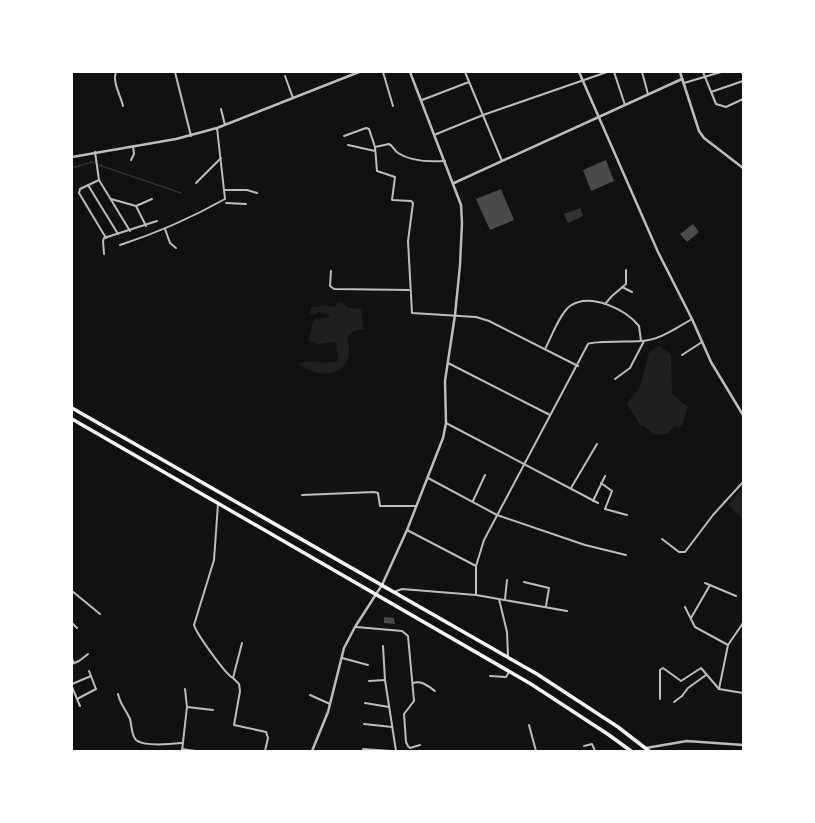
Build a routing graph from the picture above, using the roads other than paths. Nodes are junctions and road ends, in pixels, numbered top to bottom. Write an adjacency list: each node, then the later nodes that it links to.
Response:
1 (116, 72): 26 (street)
2 (174, 72): 34 (street)
3 (359, 72): 22 (street)
4 (383, 72): 27 (street)
5 (410, 72): 24 (street)
6 (465, 72): 19 (street)
7 (579, 72): 16 (street)
8 (607, 72): 16 (street)
9 (614, 72): 25 (street)
10 (642, 72): 21 (street)
11 (680, 72): 17 (street)
12 (702, 72): 15 (street)
13 (721, 72): 15 (street)
14 (285, 76): 22 (street)
15 (703, 78): 17 (street); 20 (street)
16 (583, 81): 29 (street); 30 (street)
17 (683, 81): 21 (street); 46 (street)
18 (743, 81): 20 (street)
19 (469, 82): 24 (street); 29 (street)
20 (711, 92): 23 (street)
21 (648, 94): 25 (street)
22 (293, 98): 31 (street)
23 (743, 99)
24 (422, 100): 33 (street)
25 (625, 105): 30 (street)
26 (123, 106)
27 (393, 106)
28 (221, 109): 31 (street)
29 (483, 115): 33 (street); 44 (street)
30 (599, 118): 44 (street); 74 (street)
31 (225, 125): 32 (street)
32 (218, 128): 34 (street); 42 (street)
33 (434, 135): 45 (street)
34 (191, 136): 37 (street)
35 (344, 136): 38 (street)
36 (348, 145): 39 (street)
37 (133, 146): 40 (street); 43 (street)
38 (374, 147): 39 (street); 45 (street)
39 (375, 151): 70 (street)
40 (95, 152): 41 (street); 47 (street)
41 (72, 157)
42 (221, 158): 48 (street); 51 (street)
43 (131, 160)
44 (502, 161): 49 (street)
45 (445, 162): 49 (street)
46 (743, 168)
47 (99, 180): 50 (street); 53 (street)
48 (196, 183)
49 (454, 183): 73 (street)
50 (88, 185): 62 (street); 63 (street)
51 (224, 190): 52 (street); 60 (street)
52 (257, 193)
53 (111, 199): 57 (street); 61 (street)
54 (152, 199): 57 (street)
55 (226, 202): 56 (street)
56 (246, 204)
57 (136, 206): 59 (street)
58 (157, 221): 59 (street)
59 (146, 226): 61 (street)
60 (165, 229): 64 (street); 65 (street)
61 (130, 231): 62 (street)
62 (118, 234): 63 (street)
63 (106, 238): 66 (street)
64 (120, 245)
65 (176, 248)
66 (104, 254)
67 (626, 270): 69 (street)
68 (331, 271): 70 (street)
69 (622, 287): 71 (street); 72 (street)
70 (409, 290): 73 (street)
71 (632, 292)
72 (605, 304): 75 (street); 77 (street)
73 (455, 315): 77 (street); 79 (street)
74 (692, 318): 75 (street); 76 (street)
75 (642, 341): 80 (street); 81 (street)
76 (702, 342): 78 (street); 84 (street)
77 (545, 349): 80 (street)
78 (682, 356)
79 (448, 363): 83 (street); 86 (street)
80 (578, 366): 83 (street)
81 (616, 379)
82 (72, 408): 110 (highway)
83 (550, 415): 88 (street)
84 (743, 415)
85 (72, 419): 99 (highway)
86 (446, 424): 88 (street); 91 (street)
87 (597, 444): 94 (street)
88 (525, 464): 94 (street); 101 (street)
89 (485, 475): 96 (street)
90 (605, 476): 93 (street)
91 (428, 478): 96 (street); 100 (street)
92 (743, 482): 104 (street)
93 (601, 483): 97 (street); 102 (street)
94 (571, 488): 97 (street)
95 (302, 495): 100 (street)
96 (472, 501): 101 (street)
97 (593, 501): 98 (street)
98 (598, 503)
99 (218, 504): 114 (highway); 142 (street)
100 (417, 506): 103 (street)
101 (497, 515): 105 (street); 106 (street)
102 (627, 515)
103 (407, 530): 106 (street); 110 (street)
104 (662, 539)
105 (626, 555)
106 (476, 566): 115 (street)
107 (507, 580): 118 (street)
108 (524, 582): 119 (street)
109 (706, 583): 111 (street)
110 (382, 585): 113 (highway); 114 (street)
111 (710, 585): 116 (street); 123 (street)
112 (72, 591): 122 (street)
113 (394, 592): 115 (street); 133 (highway)
114 (376, 594): 126 (street); 138 (highway)
115 (476, 595): 117 (street)
116 (736, 596)
117 (498, 599): 118 (street); 133 (street)
118 (505, 600): 119 (street)
119 (546, 606): 121 (street)
120 (685, 607): 123 (street)
121 (567, 611)
122 (100, 614)
123 (691, 618): 129 (street)
124 (72, 623): 127 (street)
125 (743, 623): 129 (street)
126 (355, 626): 132 (street); 145 (street)
127 (77, 628)
128 (242, 643): 142 (street)
129 (728, 645): 148 (street)
130 (384, 646): 143 (street)
131 (88, 654): 135 (street)
132 (342, 658): 136 (street); 157 (street)
133 (508, 658): 171 (highway)
134 (72, 659): 135 (street)
135 (73, 664)
136 (368, 665)
137 (89, 671): 140 (street)
138 (509, 672): 141 (street); 179 (highway)
139 (706, 675): 148 (street); 154 (street); 155 (street)
140 (91, 676): 146 (street); 153 (street)
141 (490, 676)
142 (233, 678): 173 (street)
143 (385, 680): 144 (street); 160 (street)
144 (369, 681)
145 (413, 683): 149 (street); 166 (street)
146 (72, 686): 153 (street)
147 (185, 689): 159 (street)
148 (719, 689): 150 (street)
149 (435, 691)
150 (743, 693)
151 (118, 694): 165 (street)
152 (310, 695): 157 (street)
153 (77, 698): 158 (street)
154 (660, 699)
155 (674, 702)
156 (365, 703): 160 (street)
157 (330, 704): 174 (street)
158 (80, 706)
159 (187, 707): 161 (street); 165 (street)
160 (389, 707): 164 (street)
161 (213, 710)
162 (364, 724): 164 (street)
163 (529, 725): 177 (street)
164 (392, 727): 176 (street)
165 (182, 743): 170 (street)
166 (420, 745)
167 (743, 745): 171 (street)
168 (584, 746): 178 (street)
169 (363, 749): 175 (street)
170 (182, 750): 172 (street)
171 (647, 750)
172 (196, 751)
173 (265, 751)
174 (312, 751)
175 (391, 751)
176 (396, 751)
177 (536, 751)
178 (595, 751)
179 (629, 751)

